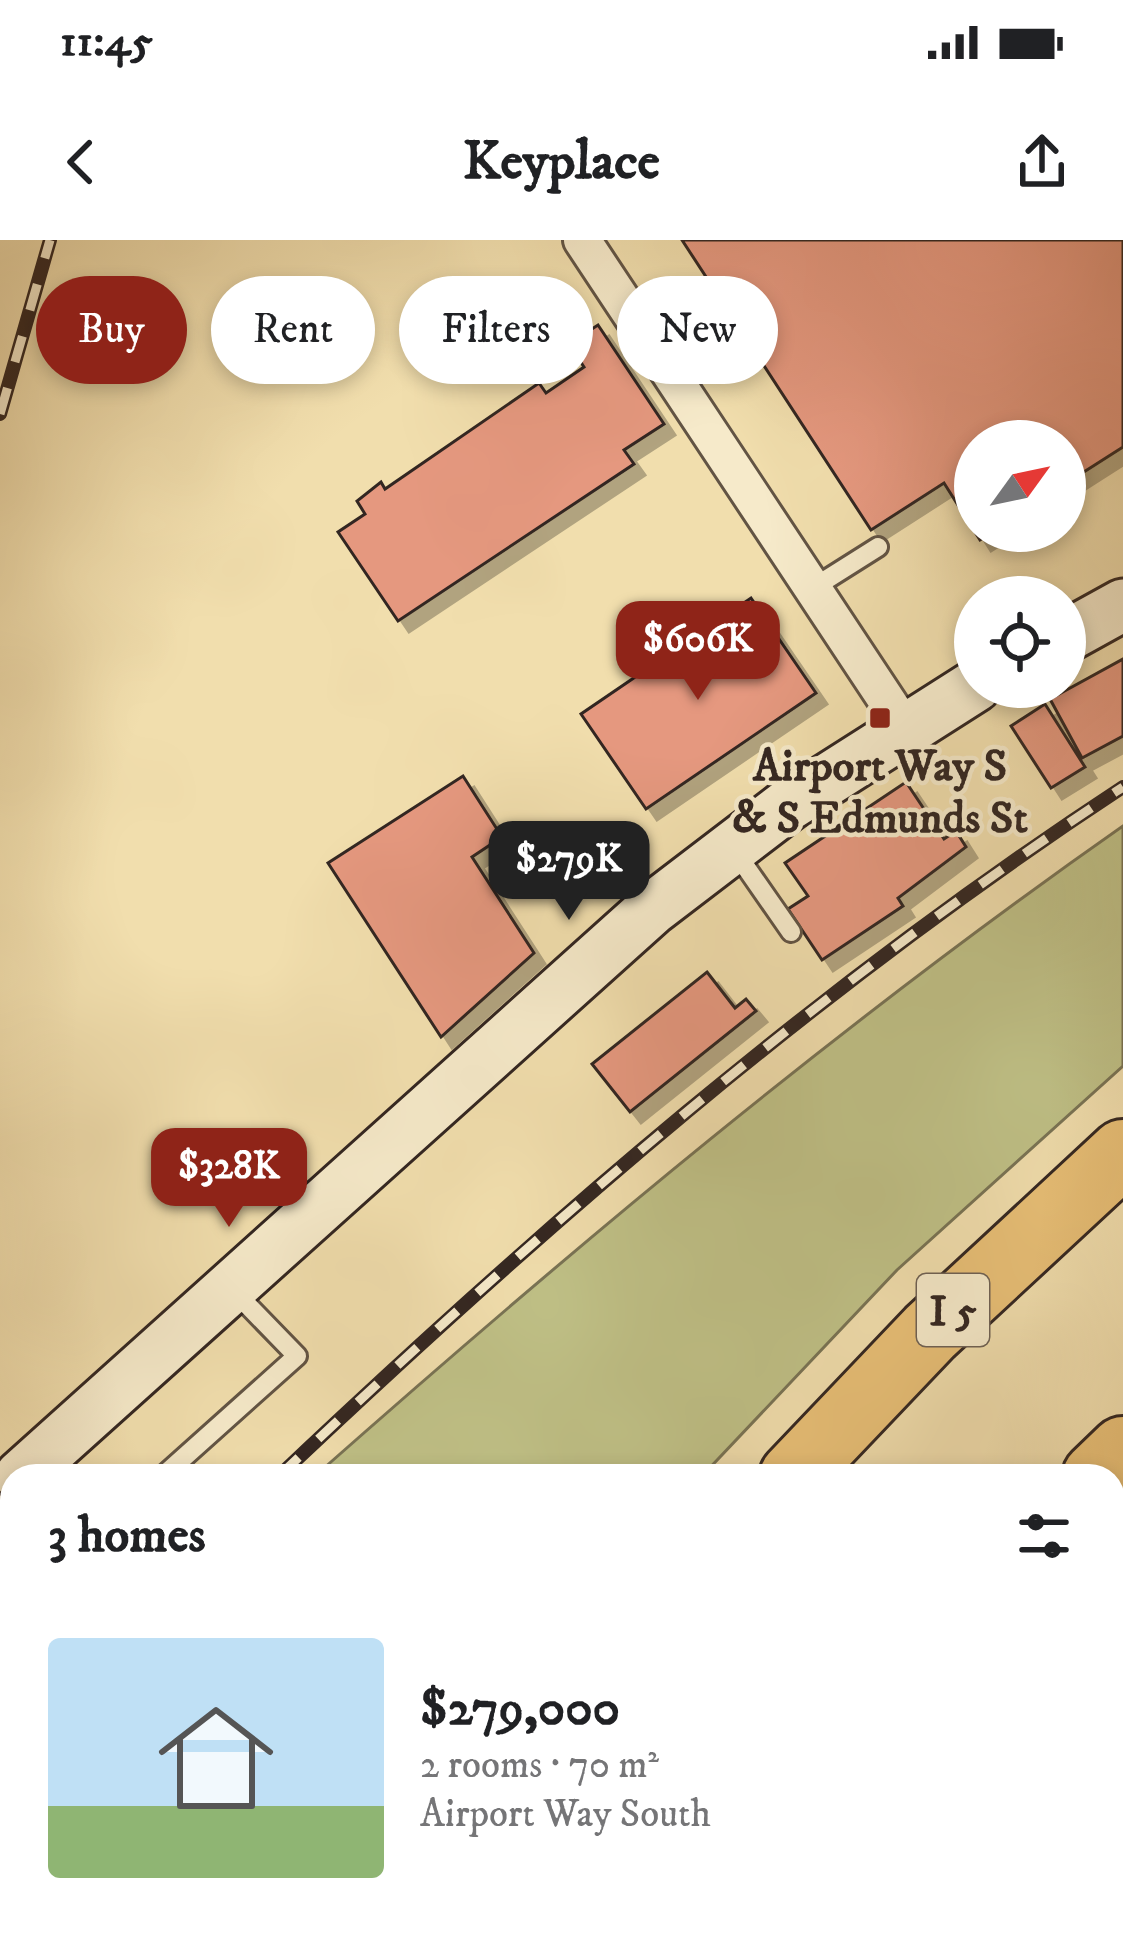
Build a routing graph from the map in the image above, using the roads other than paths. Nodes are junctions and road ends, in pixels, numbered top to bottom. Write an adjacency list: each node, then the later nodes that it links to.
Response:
1 (582, 240): 3 (street)
2 (878, 547): 3 (lane)
3 (813, 589): 7 (street)
4 (1123, 605): 5 (main road)
5 (1086, 625)
6 (954, 699): 7 (main road)
7 (905, 728): 9 (main road)
8 (605, 838): 10 (lane)
9 (731, 846): 10 (main road); 11 (lane)
10 (652, 909): 13 (main road)
11 (791, 932)
12 (1123, 1154): 16 (highway, I 5)
13 (220, 1298): 14 (main road); 15 (lane)
14 (34, 1464)
15 (176, 1464)
16 (804, 1464)

